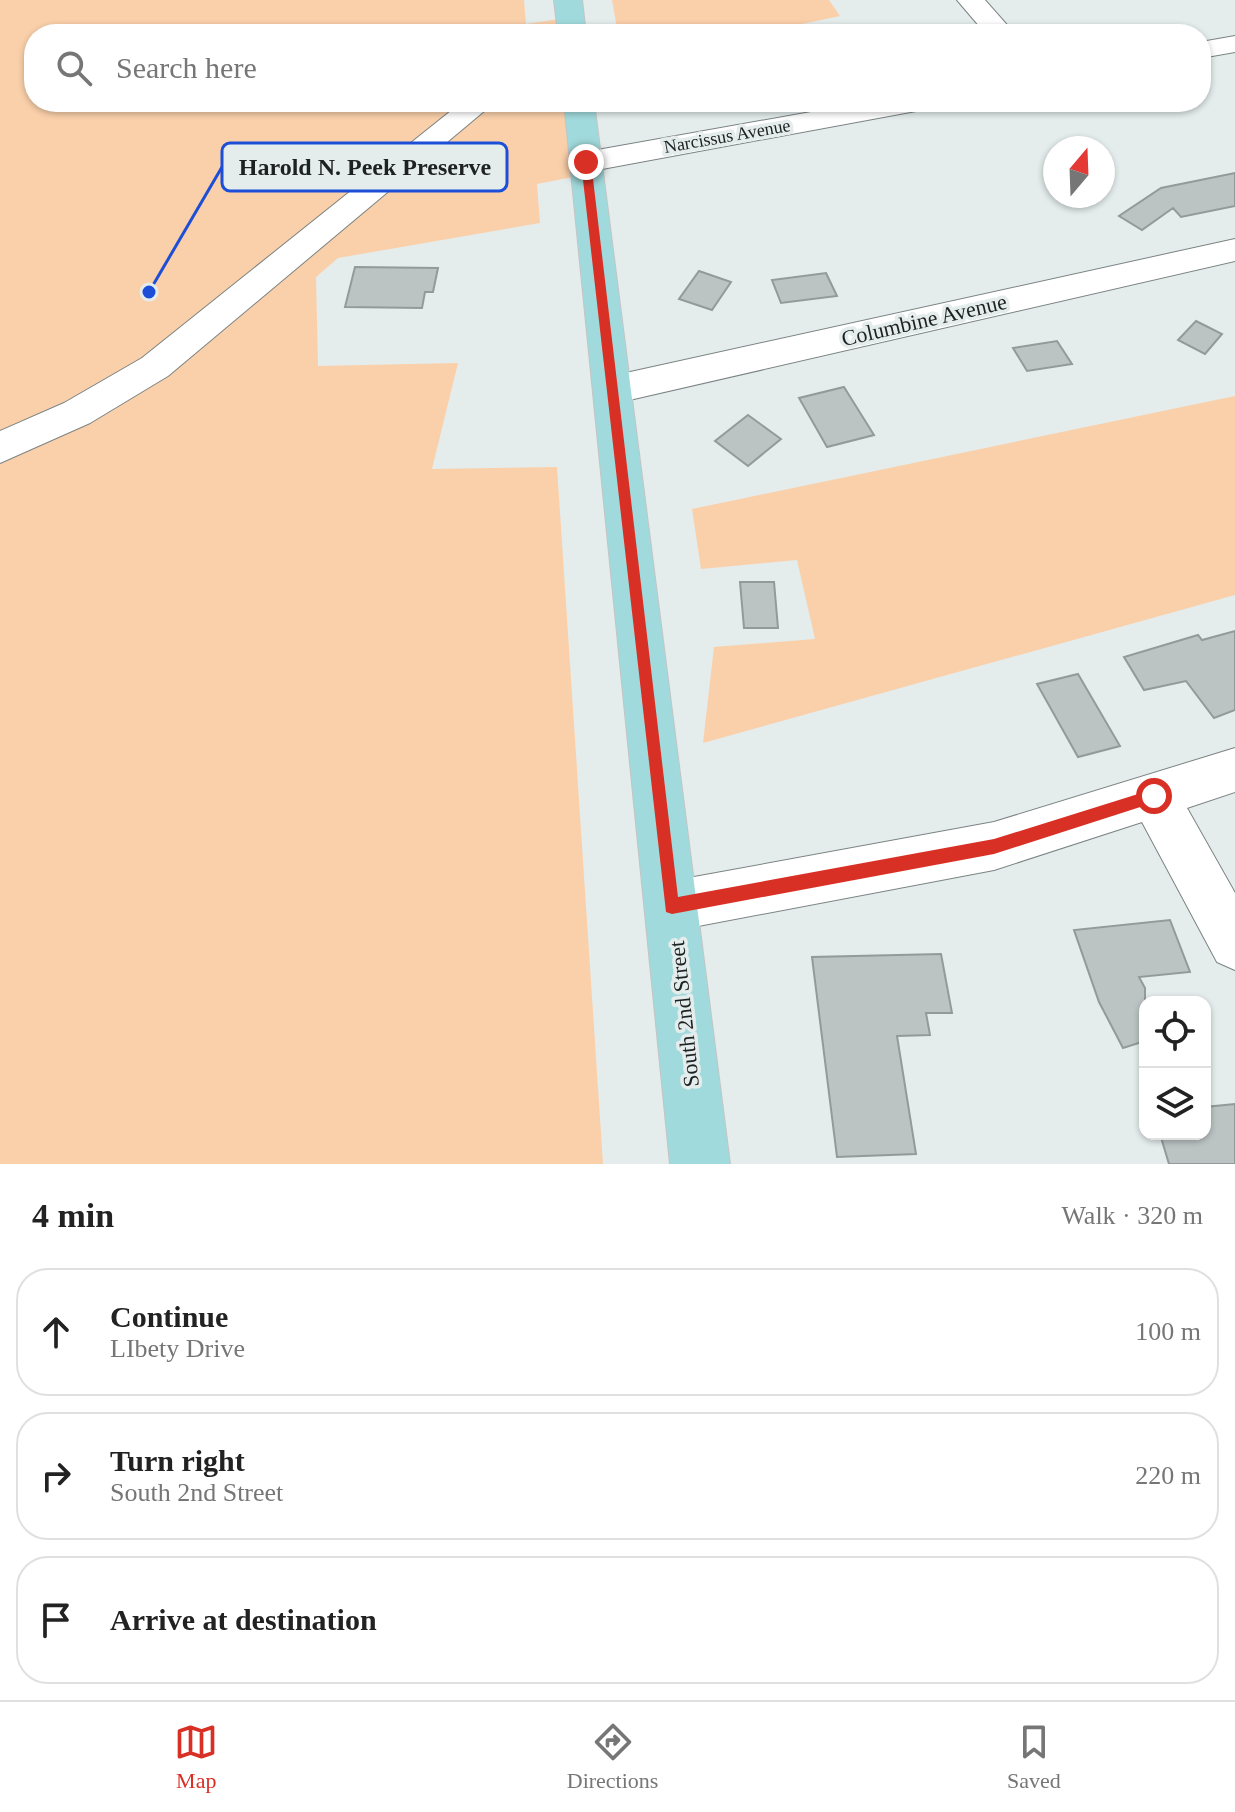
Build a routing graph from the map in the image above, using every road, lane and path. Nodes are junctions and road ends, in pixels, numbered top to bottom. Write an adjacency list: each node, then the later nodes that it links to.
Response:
1 (970, 0): 4 (street)
2 (573, 1): 3 (main road)
3 (572, 24)
4 (992, 24)
5 (1235, 44): 6 (street)
6 (1211, 48)
7 (468, 112): 14 (street)
8 (580, 112): 10 (main road, South 2nd Street)
9 (861, 112): 10 (street, Narcissus Avenue)
10 (586, 162): 13 (main road, South 2nd Street)
11 (1222, 253): 12 (street); 13 (street, Columbine Avenue)
12 (1235, 283)
13 (612, 390): 17 (main road, South 2nd Street)
14 (0, 448)
15 (1235, 770): 16 (street)
16 (1154, 796): 17 (street); 18 (street)
17 (672, 906): 19 (main road, South 2nd Street)
18 (1235, 944)
19 (700, 1164)

